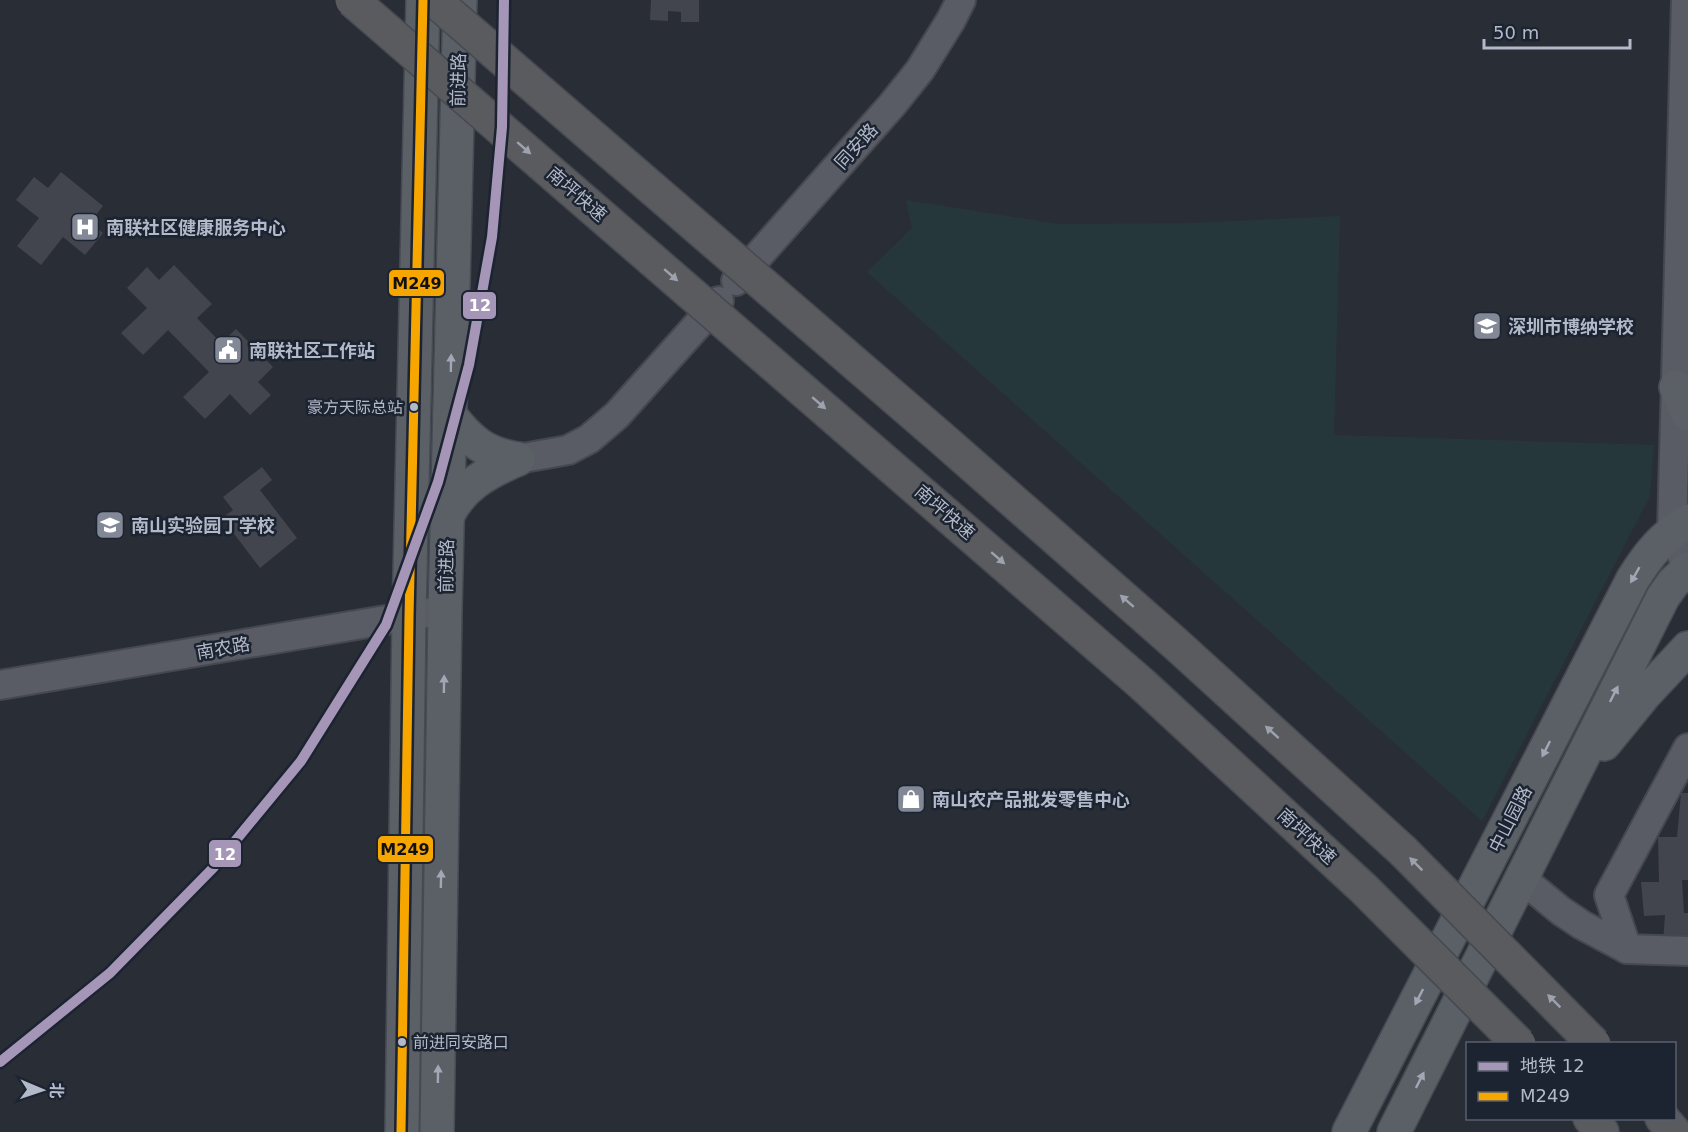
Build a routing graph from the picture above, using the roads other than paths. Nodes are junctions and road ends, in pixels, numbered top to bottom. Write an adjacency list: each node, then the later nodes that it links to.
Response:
1 (352, 0): 22 (highway, 南坪快速, one-way to 22, bridge)
2 (423, 0): 14 (main road, 前进路)
3 (434, 0): 23 (highway, one-way to 3, bridge)
4 (460, 0): 8 (main road, 前进路, one-way to 4)
5 (961, 0): 9 (street, 同安路)
6 (1686, 0): 7 (street)
7 (1682, 400): 11 (street)
8 (450, 415): 9 (main road); 10 (main road, 前进路)
9 (518, 459): 10 (main road)
10 (447, 517): 13 (main road, 前进路)
11 (1680, 526): 12 (street); 28 (main road, 中山园路, one-way to 28)
12 (1688, 569): 18 (main road, 中山园路, one-way to 12)
13 (446, 610): 14 (street, 南农路); 27 (main road, 前进路, one-way to 13)
14 (409, 617): 16 (street, 南农路); 26 (main road, 前进路)
15 (1688, 648): 18 (main road)
16 (0, 686)
17 (1688, 748): 20 (street)
18 (1550, 821): 19 (main road, 中山园路)
19 (1521, 878): 20 (street); 29 (main road, 中山园路, one-way to 19)
20 (1627, 949): 21 (street)
21 (1688, 951)
22 (1517, 1042)
23 (1592, 1042)
24 (1591, 1120): 30 (highway)
25 (1663, 1120): 31 (highway)
26 (402, 1130)
27 (437, 1132)
28 (1349, 1132)
29 (1394, 1132)
30 (1602, 1132)
31 (1674, 1132)

